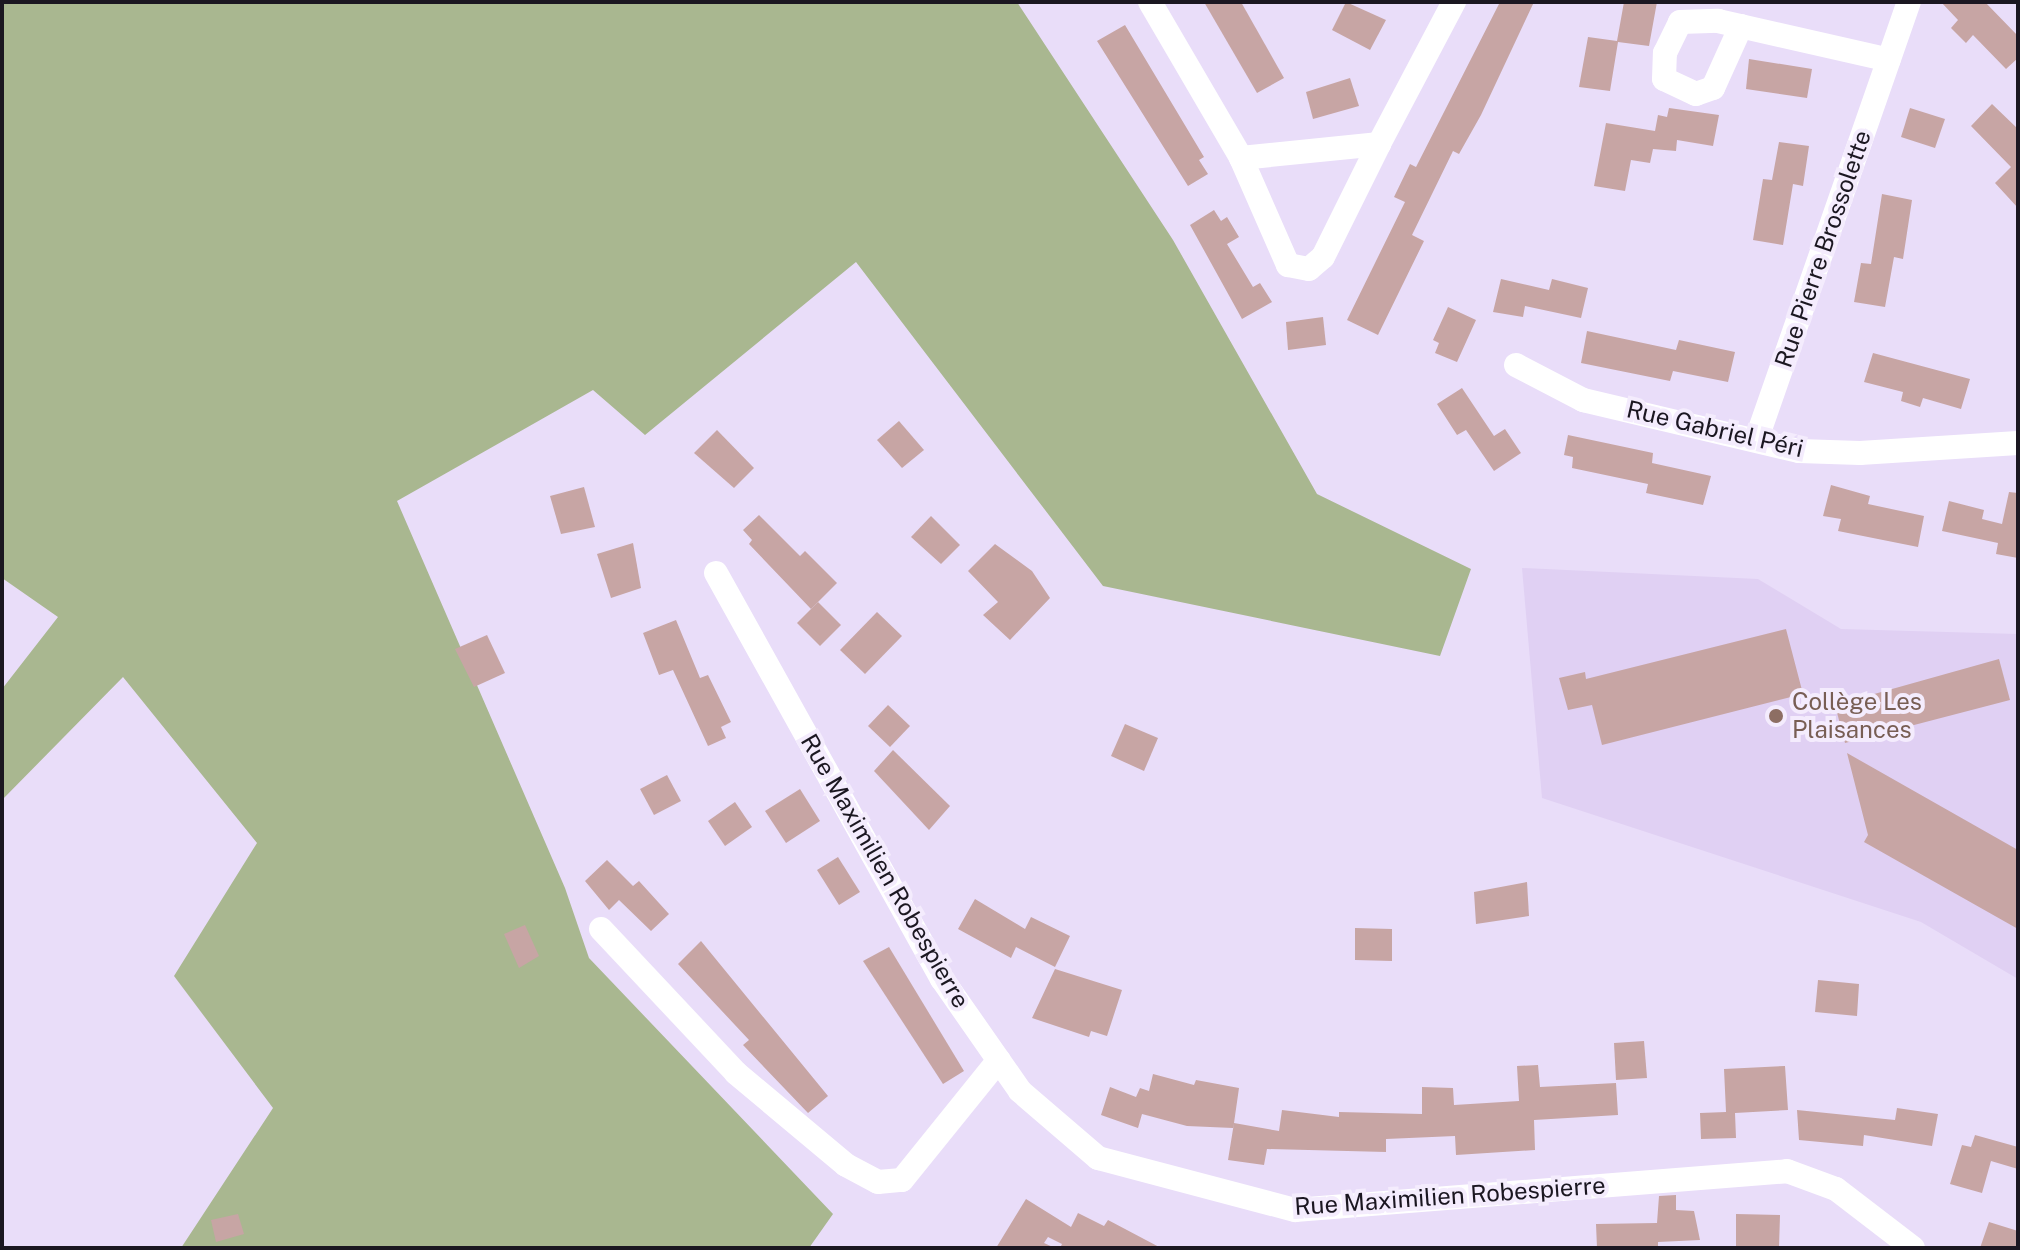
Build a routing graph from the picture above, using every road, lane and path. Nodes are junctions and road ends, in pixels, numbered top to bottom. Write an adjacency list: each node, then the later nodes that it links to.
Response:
1 (1150, 2): 7 (street)
2 (1454, 2): 6 (street)
3 (1909, 2): 5 (street, Rue Pierre Brossolette)
4 (1741, 26): 5 (street)
5 (1889, 60): 9 (street, Rue Pierre Brossolette)
6 (1379, 144): 7 (street); 7 (street)
7 (1241, 158)
8 (1516, 365): 9 (street, Rue Gabriel Péri)
9 (1757, 438): 10 (street, Rue Gabriel Péri)
10 (2018, 443)
11 (716, 573): 13 (street, Rue Maximilien Robespierre)
12 (601, 929): 13 (street)
13 (999, 1060): 14 (street, Rue Maximilien Robespierre)
14 (1913, 1248)

